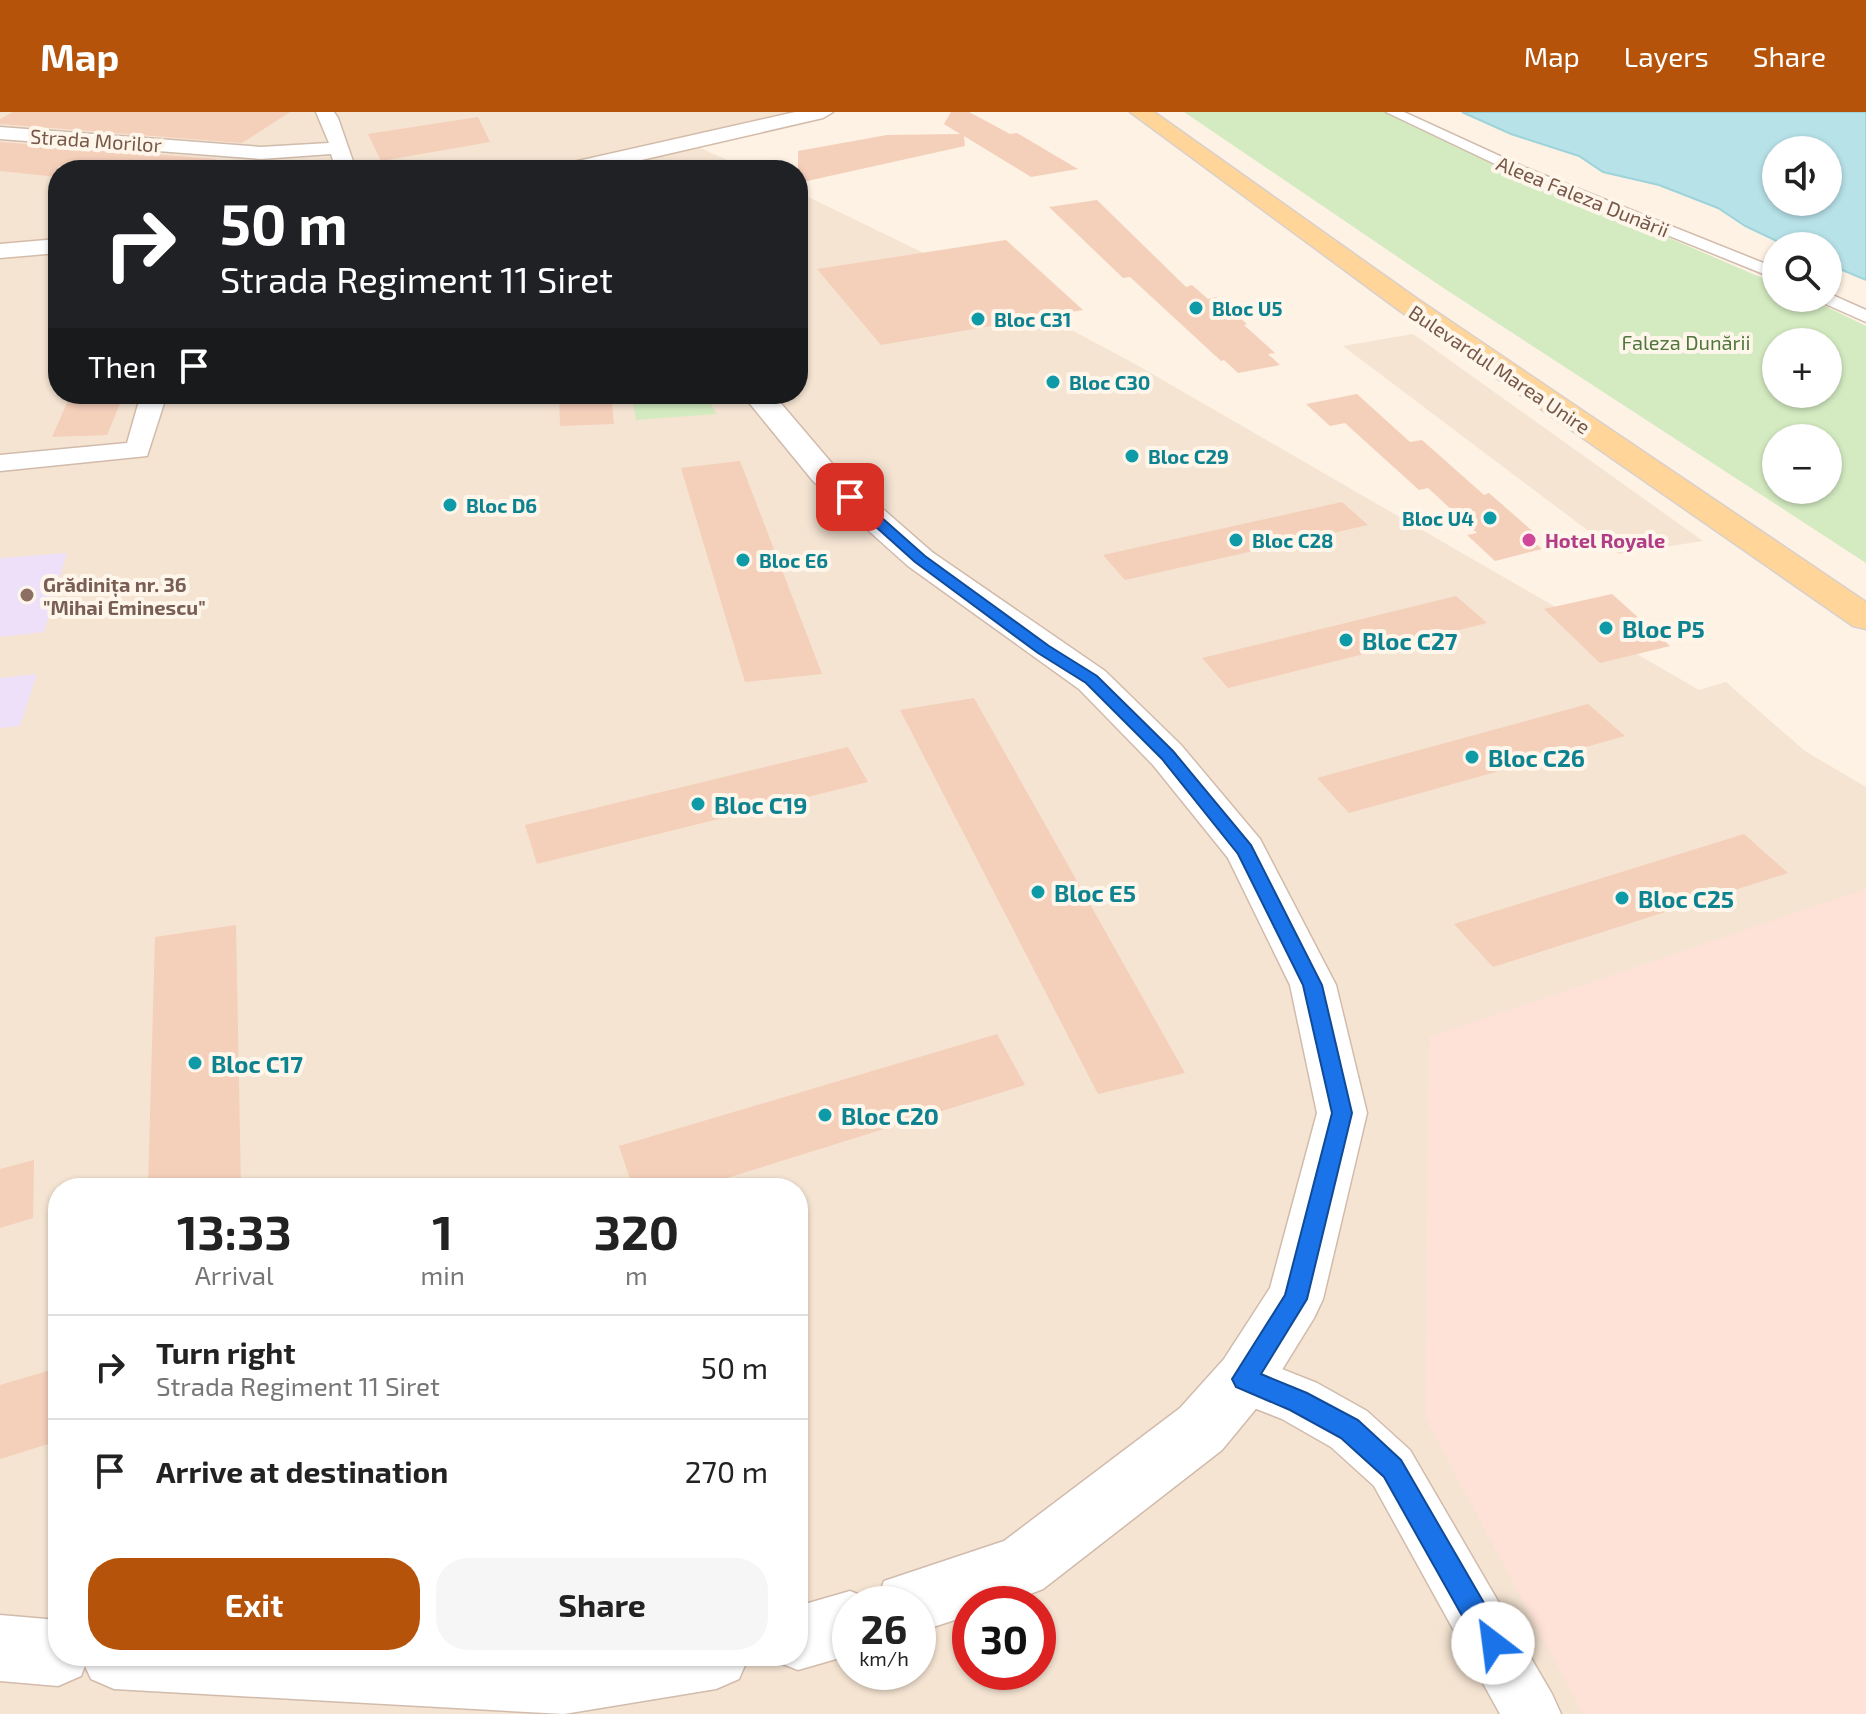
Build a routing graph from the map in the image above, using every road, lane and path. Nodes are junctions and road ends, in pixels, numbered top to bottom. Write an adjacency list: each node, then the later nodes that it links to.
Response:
1 (325, 112): 6 (street)
2 (823, 112): 8 (street)
3 (1140, 112): 17 (main road, Bulevardul Marea Unire)
4 (1393, 112): 11 (street, Aleea Faleza Dunării)
5 (0, 133): 6 (street, Strada Morilor)
6 (337, 148): 7 (street)
7 (342, 160)
8 (613, 160)
9 (48, 247): 10 (street)
10 (0, 251)
11 (1762, 268)
12 (1842, 305): 13 (street)
13 (1866, 317)
14 (151, 404): 16 (street)
15 (765, 404): 18 (street)
16 (0, 463)
17 (1866, 618)
18 (1244, 1379): 19 (street); 26 (street)
19 (936, 1595)
20 (832, 1628): 21 (street)
21 (808, 1635)
22 (0, 1648): 23 (street)
23 (48, 1652)
24 (294, 1666): 25 (street)
25 (655, 1666)
26 (1532, 1714)

